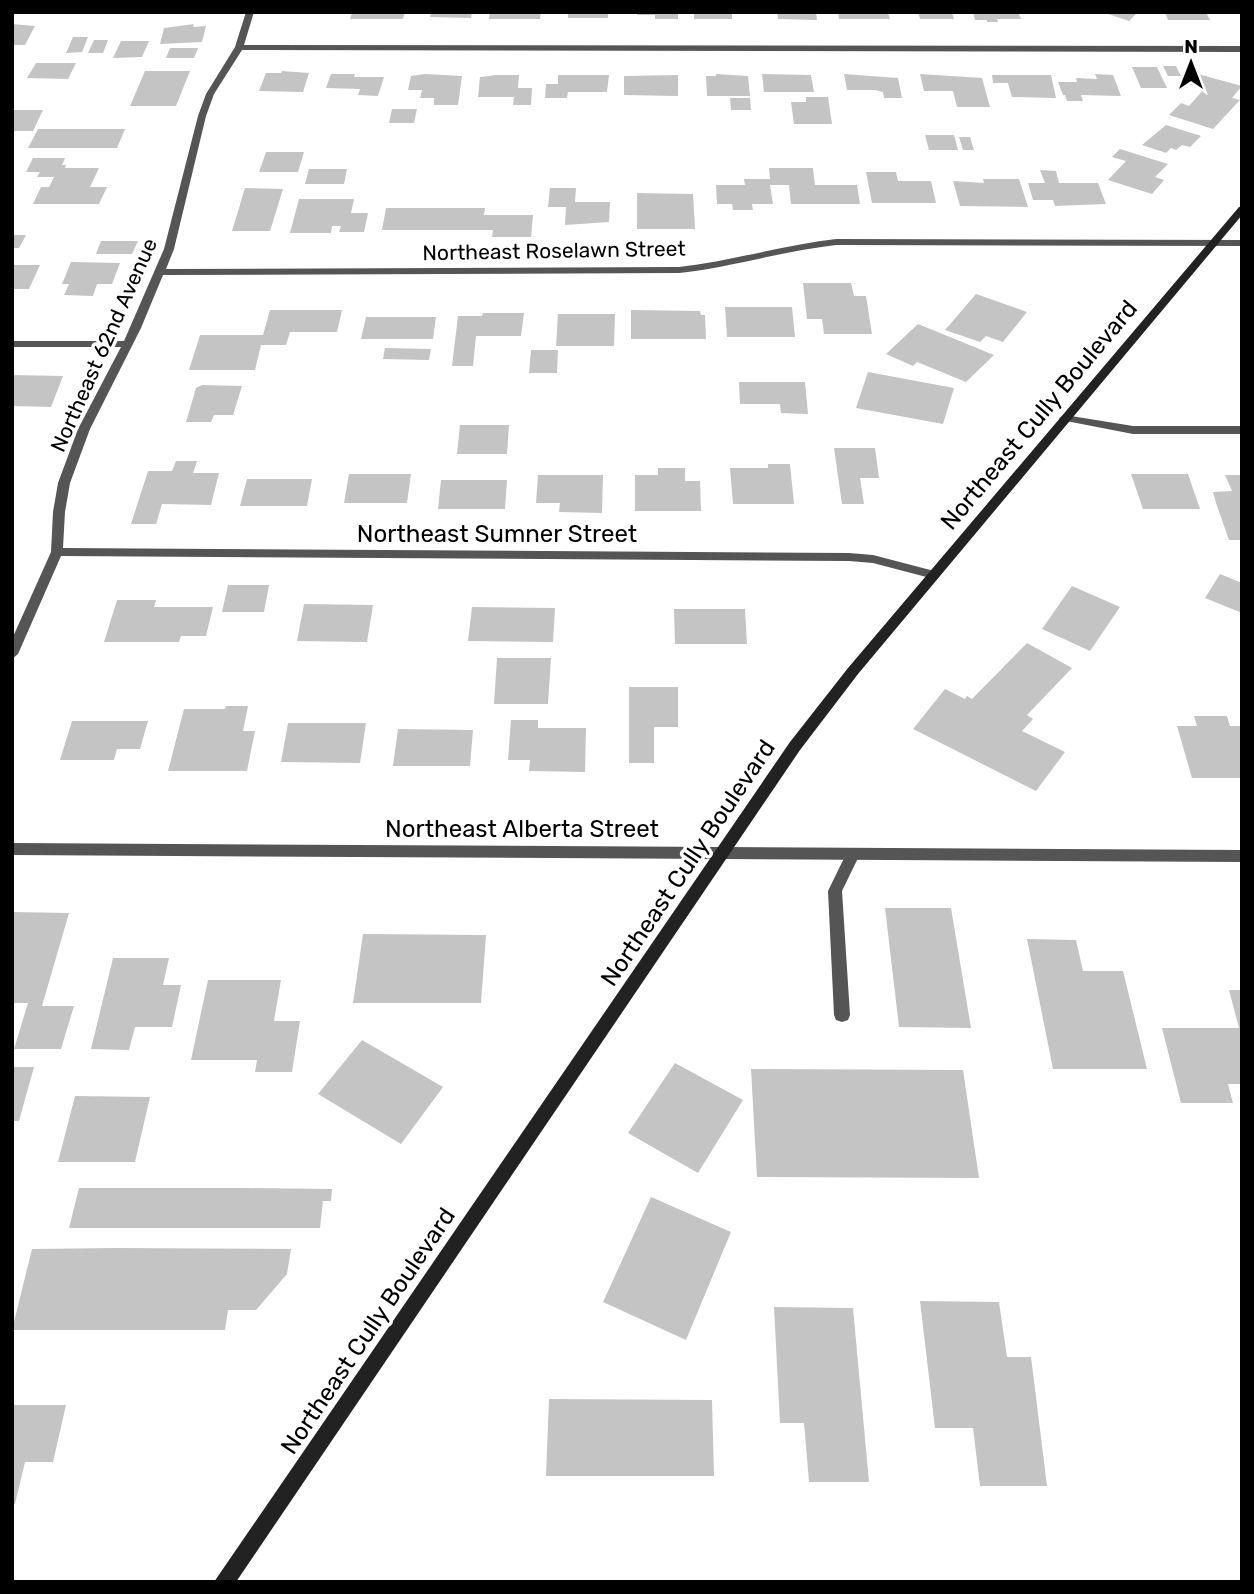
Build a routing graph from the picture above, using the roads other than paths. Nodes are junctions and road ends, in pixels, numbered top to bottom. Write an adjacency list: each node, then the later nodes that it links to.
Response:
1 (250, 12): 2 (street, Northeast 62nd Avenue)
2 (239, 47): 3 (street); 7 (street, Northeast 62nd Avenue)
3 (1242, 49)
4 (1242, 209): 6 (main road, Northeast Cully Boulevard)
5 (1242, 243): 6 (street, Northeast Roselawn Street)
6 (1213, 244): 7 (street, Northeast Roselawn Street); 10 (main road, Northeast Cully Boulevard)
7 (158, 272): 9 (street, Northeast 62nd Avenue)
8 (12, 344): 9 (street)
9 (128, 344): 12 (street, Northeast 62nd Avenue)
10 (1065, 418): 11 (street); 13 (main road, Northeast Cully Boulevard)
11 (1242, 430)
12 (57, 552): 13 (street, Northeast Sumner Street); 14 (street, Northeast 62nd Avenue)
13 (934, 575): 16 (main road, Northeast Cully Boulevard)
14 (12, 654)
15 (12, 849): 16 (street, Northeast Alberta Street)
16 (722, 852): 17 (street, Northeast Alberta Street); 20 (main road, Northeast Cully Boulevard)
17 (853, 854): 18 (street, Northeast Alberta Street); 19 (street)
18 (1242, 856)
19 (842, 1015)
20 (224, 1582)

